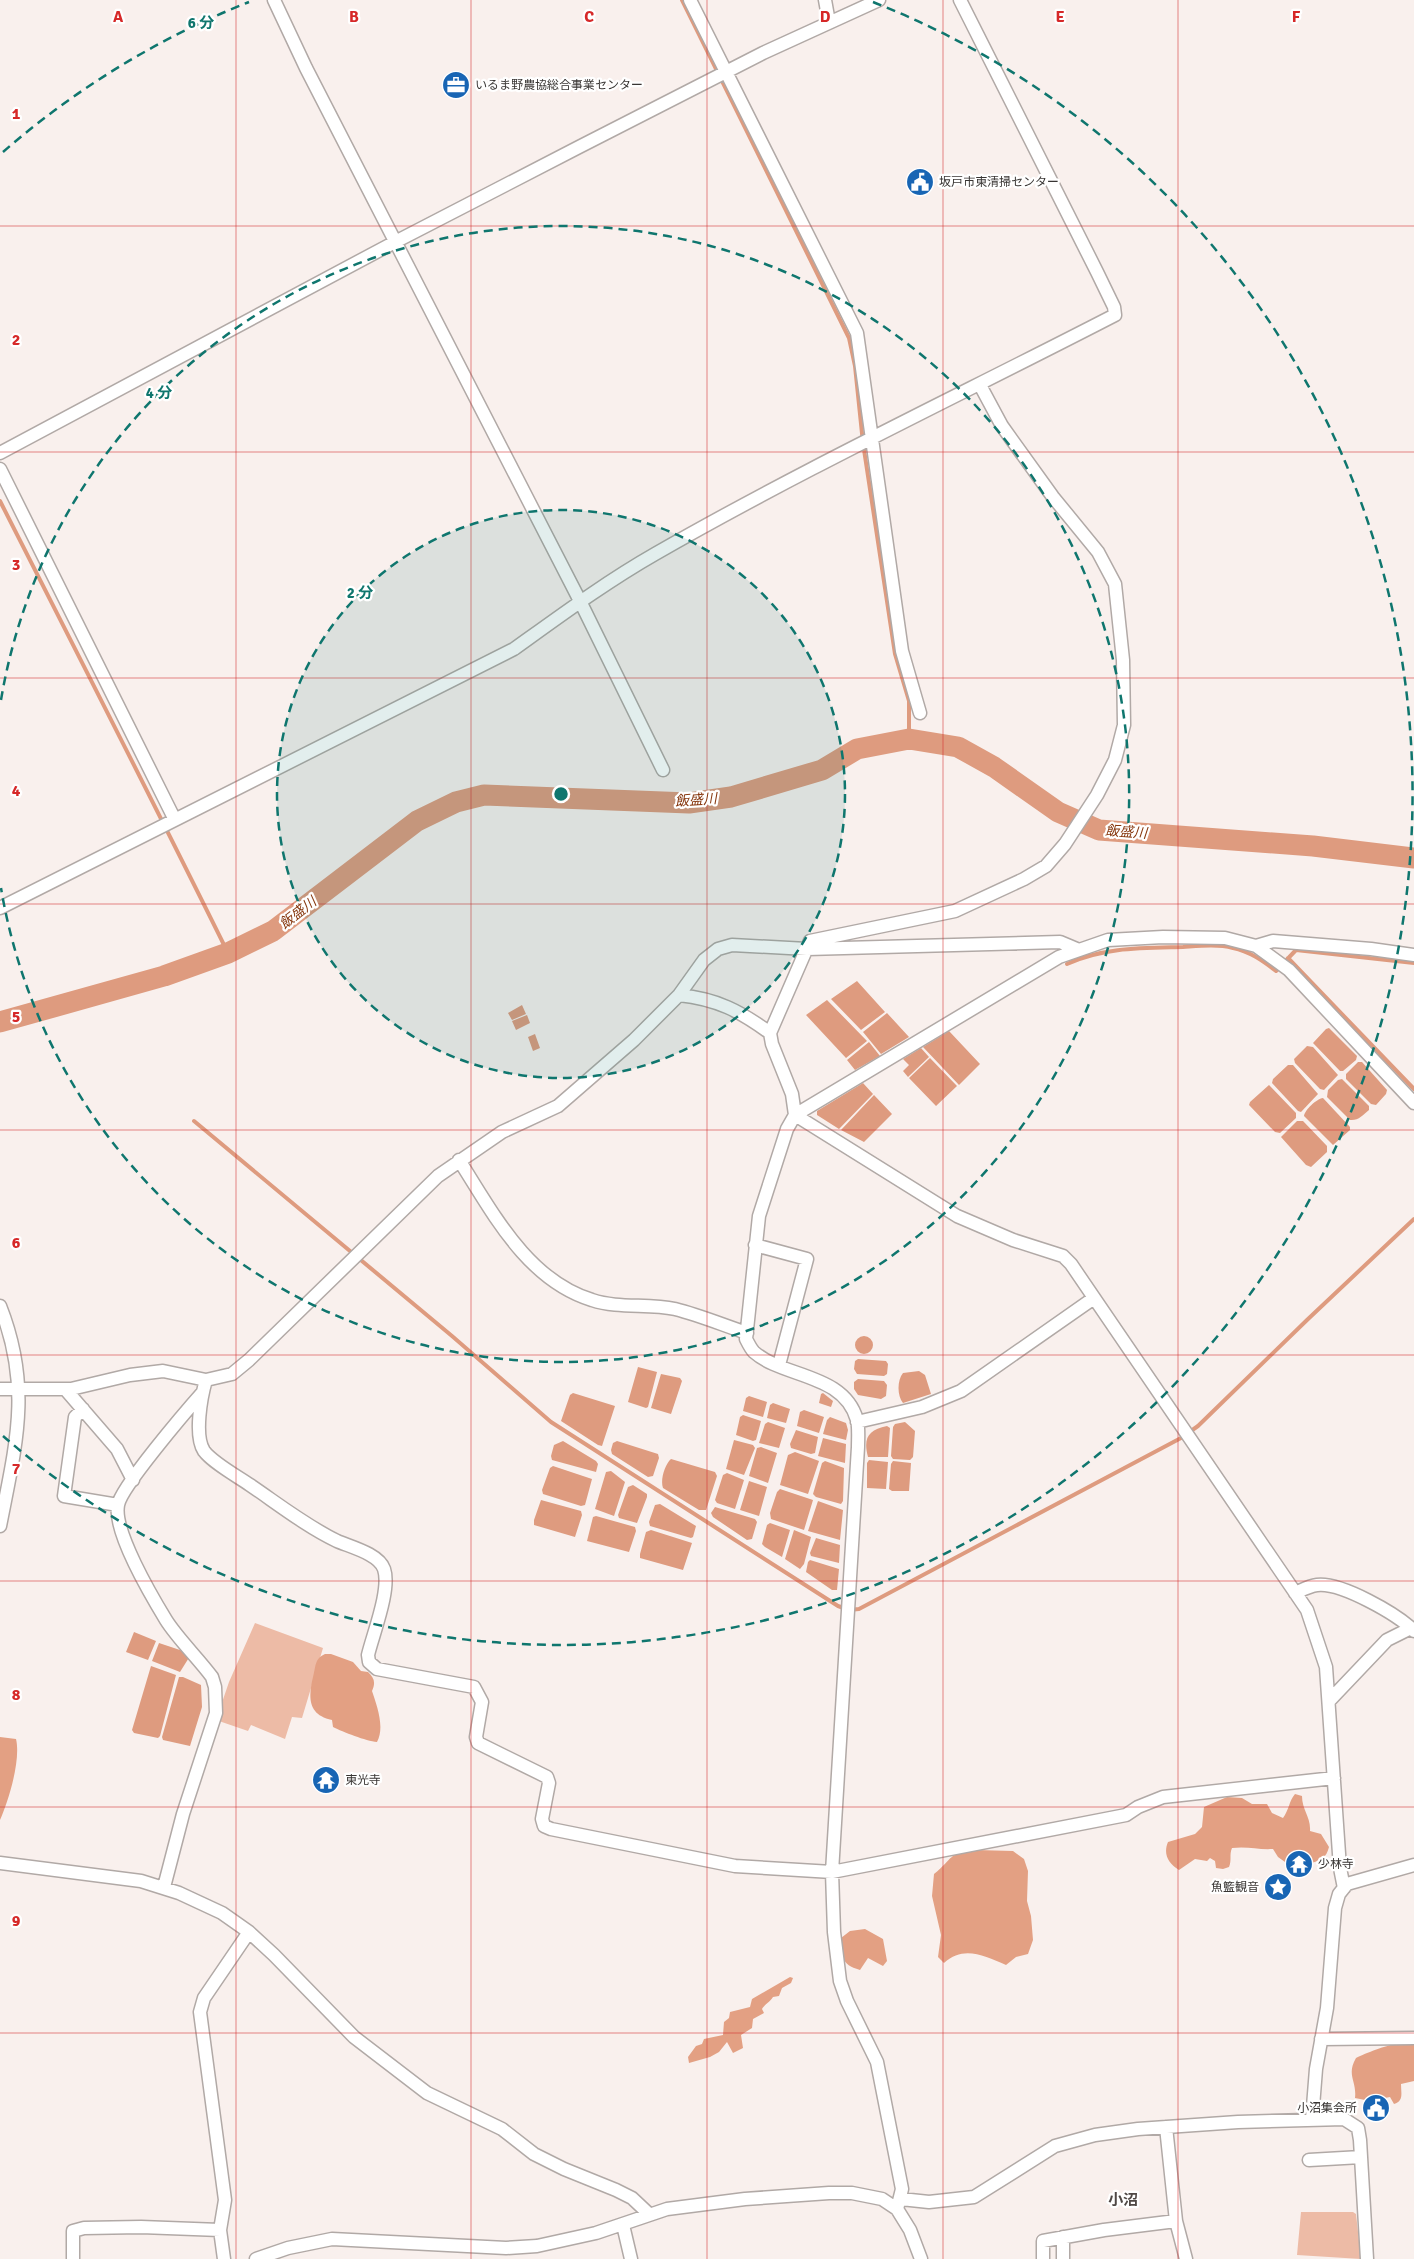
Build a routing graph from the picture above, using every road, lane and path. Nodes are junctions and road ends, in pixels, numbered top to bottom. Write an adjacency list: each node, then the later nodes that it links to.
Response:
1 (274, 0): 8 (street)
2 (690, 0): 7 (street)
3 (825, 0): 6 (street)
4 (878, 0): 6 (street)
5 (960, 0): 9 (street)
6 (829, 22): 7 (street)
7 (726, 72): 8 (street); 10 (street)
8 (395, 242): 11 (street); 13 (street)
9 (980, 385): 10 (street); 19 (street)
10 (871, 440): 13 (street); 14 (street)
11 (0, 453)
12 (0, 469): 16 (street)
13 (580, 601): 15 (street); 16 (street)
14 (920, 713)
15 (663, 770)
16 (174, 818): 17 (street)
17 (0, 908)
18 (1256, 946): 20 (street); 21 (street); 24 (street)
19 (807, 949): 20 (street); 22 (street); 23 (street)
20 (1079, 950): 25 (street)
21 (1414, 955)
22 (679, 995): 23 (street); 26 (street)
23 (770, 1033): 25 (street)
24 (1414, 1103)
25 (795, 1115): 27 (street); 28 (street)
26 (459, 1160): 30 (street); 32 (street)
27 (755, 1244): 30 (street); 31 (street)
28 (1094, 1298): 37 (street); 41 (street)
29 (0, 1306): 34 (street)
30 (747, 1333): 31 (street)
31 (779, 1366): 37 (street)
32 (205, 1386): 35 (street); 38 (street); 47 (street)
33 (0, 1389): 34 (street)
34 (20, 1390): 35 (street); 40 (street)
35 (66, 1390): 36 (street)
36 (83, 1409): 38 (street); 39 (street)
37 (858, 1422): 47 (street)
38 (133, 1480): 39 (street)
39 (118, 1505): 48 (street)
40 (0, 1526)
41 (1295, 1594): 42 (street); 43 (street)
42 (1413, 1630): 43 (street)
43 (1328, 1701): 44 (street)
44 (1334, 1778): 47 (street); 49 (street)
45 (0, 1863): 48 (street)
46 (1414, 1865): 49 (street)
47 (832, 1872): 57 (street)
48 (164, 1886): 50 (street)
49 (1344, 1888): 52 (street)
50 (249, 1932): 58 (street); 61 (street)
51 (1414, 2038): 52 (street)
52 (1321, 2039): 53 (street)
53 (1312, 2119): 54 (street); 55 (street)
54 (1166, 2127): 57 (street); 59 (street)
55 (1361, 2157): 56 (street); 71 (street)
56 (1309, 2160)
57 (899, 2204): 58 (street); 67 (street)
58 (649, 2214): 60 (street)
59 (1176, 2222): 62 (street); 70 (street)
60 (623, 2225): 65 (street); 66 (street)
61 (220, 2230): 63 (street); 64 (street)
62 (1063, 2237): 68 (street); 69 (street)
63 (73, 2259)
64 (224, 2259)
65 (256, 2259)
66 (631, 2259)
67 (921, 2259)
68 (1043, 2259)
69 (1063, 2259)
70 (1186, 2259)
71 (1367, 2259)

